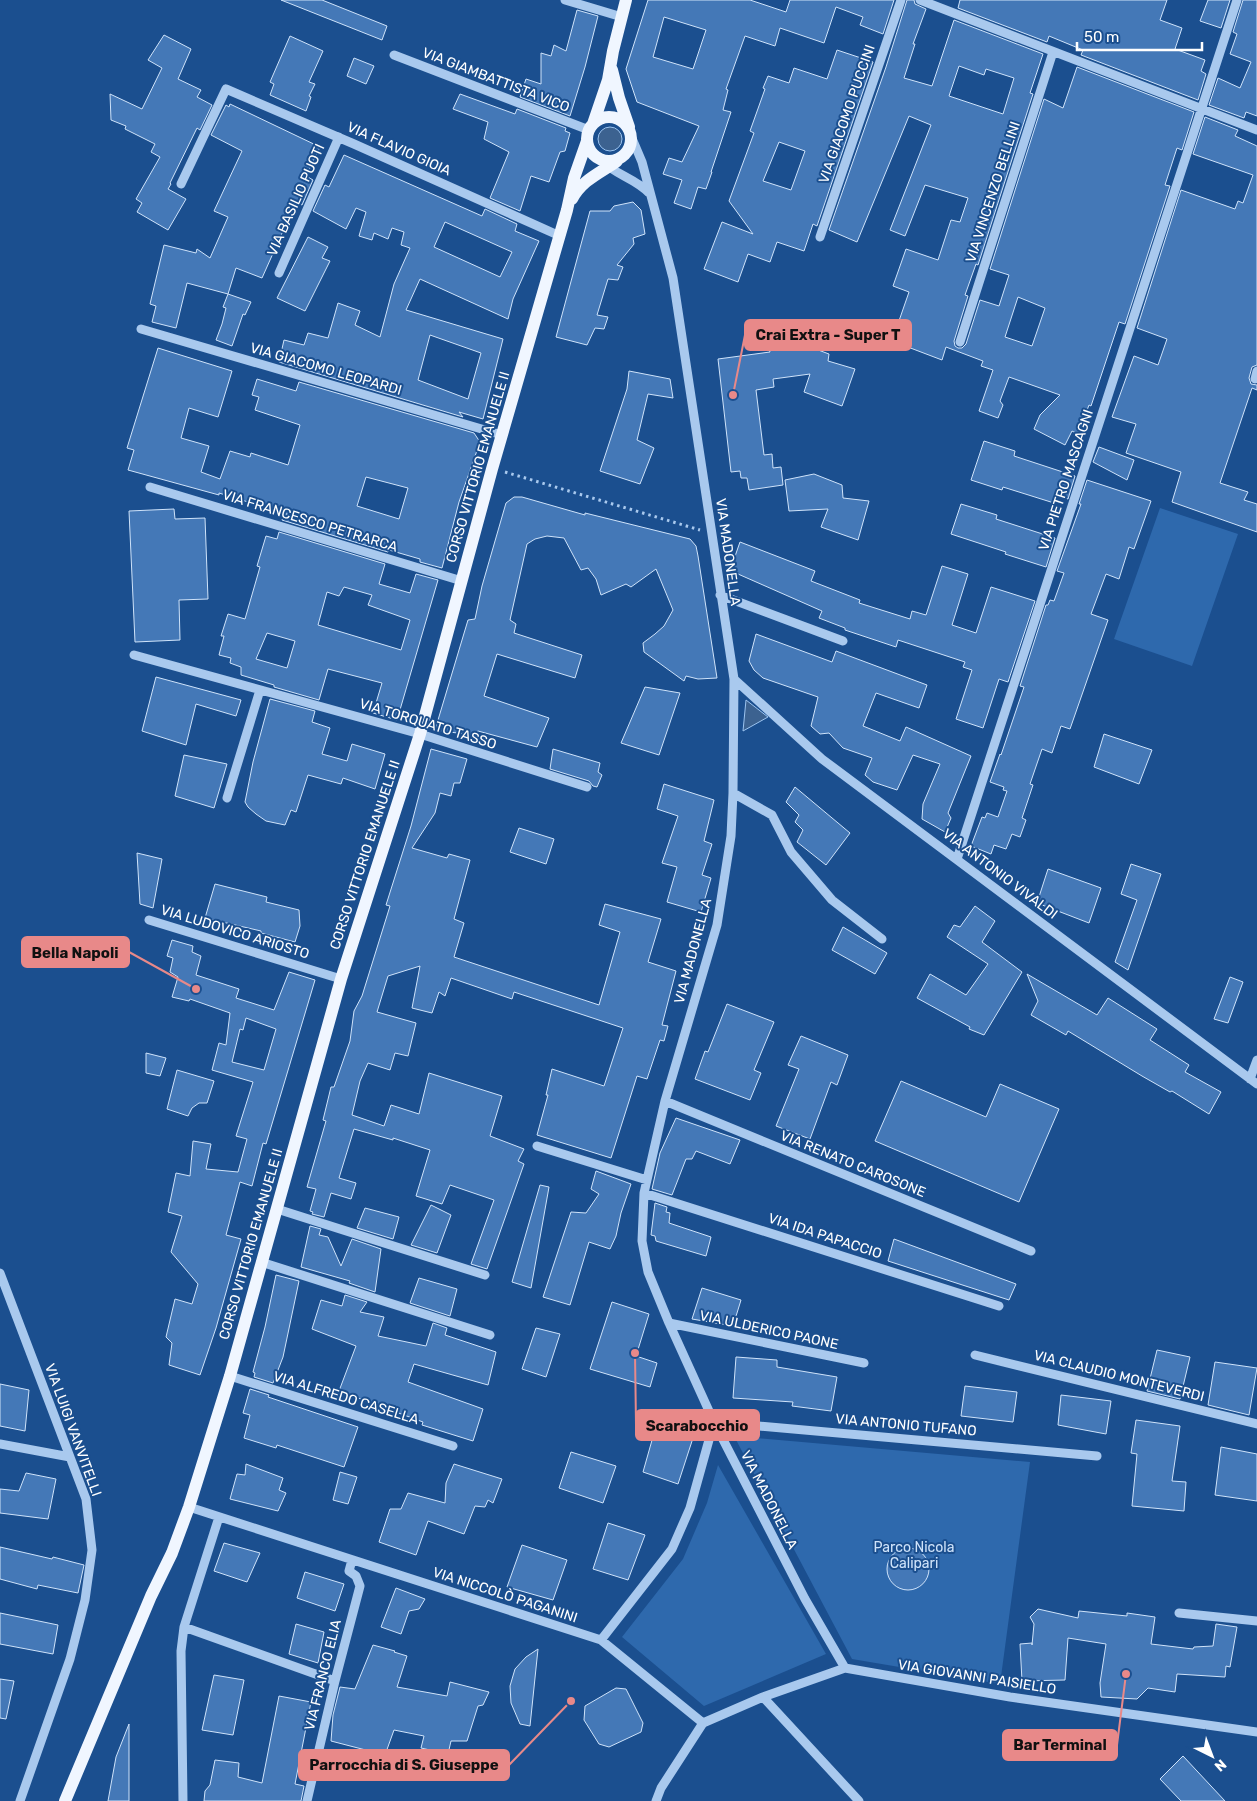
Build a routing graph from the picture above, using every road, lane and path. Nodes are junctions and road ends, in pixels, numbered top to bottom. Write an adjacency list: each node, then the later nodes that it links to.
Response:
1 (565, 0): 6 (street)
2 (626, 0): 6 (main road, CORSO VITTORIO EMANUELE II)
3 (901, 0): 20 (street, VIA GIACOMO PUCCINI)
4 (920, 0): 7 (street)
5 (1237, 0): 10 (street, VIA PIETRO MASCAGNI)
6 (622, 17): 9 (main road, CORSO VITTORIO EMANUELE II)
7 (1053, 52): 10 (street); 23 (street, VIA VINCENZO BELLINI)
8 (394, 55): 12 (street, VIA GIAMBATTISTA VICO)
9 (612, 65): 12 (main road, CORSO VITTORIO EMANUELE II); 13 (main road)
10 (1201, 110): 11 (street); 38 (street, VIA PIETRO MASCAGNI)
11 (1257, 130)
12 (589, 132): 13 (main road); 15 (main road); 18 (main road, CORSO VITTORIO EMANUELE II)
13 (630, 132): 15 (main road); 17 (street, VIA MADONELLA)
14 (338, 137): 16 (street, VIA FLAVIO GIOIA); 19 (street, VIA FLAVIO GIOIA); 21 (street, VIA BASILIO PUOTI)
15 (604, 164): 17 (street); 18 (main road, CORSO VITTORIO EMANUELE II)
16 (181, 184)
17 (651, 195): 27 (street, VIA MADONELLA)
18 (567, 210): 19 (main road, CORSO VITTORIO EMANUELE II)
19 (560, 236): 24 (main road, CORSO VITTORIO EMANUELE II)
20 (820, 237)
21 (279, 273)
22 (141, 329): 24 (street, VIA GIACOMO LEOPARDI)
23 (960, 342)
24 (502, 435): 25 (main road, CORSO VITTORIO EMANUELE II)
25 (492, 468): 27 (path); 28 (main road, CORSO VITTORIO EMANUELE II)
26 (150, 487): 28 (street, VIA FRANCESCO PETRARCA)
27 (712, 534): 29 (street, VIA MADONELLA)
28 (462, 581): 34 (main road, CORSO VITTORIO EMANUELE II)
29 (720, 595): 30 (street); 32 (street, VIA MADONELLA)
30 (843, 641)
31 (134, 655): 33 (street, VIA TORQUATO TASSO)
32 (734, 679): 36 (street, VIA MADONELLA); 38 (street, VIA ANTONIO VIVALDI)
33 (260, 690): 34 (street, VIA TORQUATO TASSO); 37 (street)
34 (420, 734): 35 (street, VIA TORQUATO TASSO); 41 (main road, CORSO VITTORIO EMANUELE II)
35 (587, 787)
36 (733, 794): 40 (street); 44 (street, VIA MADONELLA)
37 (227, 798)
38 (957, 859): 43 (street, VIA ANTONIO VIVALDI)
39 (149, 920): 41 (street, VIA LUDOVICO ARIOSTO)
40 (882, 939)
41 (341, 979): 48 (main road, CORSO VITTORIO EMANUELE II)
42 (1257, 1060): 43 (street)
43 (1254, 1081)
44 (665, 1101): 46 (street, VIA MADONELLA); 49 (street, VIA RENATO CAROSONE)
45 (537, 1146): 46 (street)
46 (647, 1180): 47 (street, VIA MADONELLA)
47 (644, 1193): 53 (street, VIA IDA PAPACCIO); 54 (street, VIA MADONELLA)
48 (277, 1209): 50 (main road, CORSO VITTORIO EMANUELE II); 52 (street)
49 (1031, 1251)
50 (261, 1262): 55 (street); 58 (main road, CORSO VITTORIO EMANUELE II)
51 (0, 1273): 64 (street, VIA LUIGI VANVITELLI)
52 (485, 1275)
53 (999, 1306)
54 (669, 1323): 57 (street, VIA ULDERICO PAONE); 59 (street, VIA MADONELLA)
55 (490, 1335)
56 (974, 1355): 60 (street, VIA CLAUDIO MONTEVERDI)
57 (864, 1364)
58 (230, 1376): 62 (street, VIA ALFREDO CASELLA); 65 (main road, CORSO VITTORIO EMANUELE II)
59 (714, 1422): 63 (street, VIA ANTONIO TUFANO); 71 (street); 72 (street, VIA MADONELLA)
60 (1257, 1424)
61 (0, 1444): 64 (street)
62 (453, 1446)
63 (1097, 1456)
64 (70, 1457): 77 (street, VIA LUIGI VANVITELLI)
65 (189, 1508): 66 (street, VIA NICCOLÒ PAGANINI); 78 (main road, CORSO VITTORIO EMANUELE II)
66 (219, 1517): 67 (street, VIA NICCOLÒ PAGANINI); 70 (street)
67 (352, 1560): 71 (street, VIA NICCOLÒ PAGANINI); 73 (street, VIA FRANCO ELIA)
68 (1179, 1613): 69 (street)
69 (1257, 1621)
70 (184, 1627): 73 (street); 79 (street)
71 (600, 1640): 75 (street, VIA NICCOLÒ PAGANINI)
72 (844, 1668): 74 (street, VIA GIOVANNI PAISIELLO); 76 (street, VIA GIOVANNI PAISIELLO)
73 (335, 1681): 80 (street, VIA FRANCO ELIA)
74 (763, 1697): 75 (street, VIA GIOVANNI PAISIELLO); 82 (street)
75 (702, 1724): 81 (street)
76 (1257, 1732)
77 (20, 1801)
78 (65, 1801)
79 (183, 1801)
80 (307, 1801)
81 (656, 1801)
82 (859, 1801)

